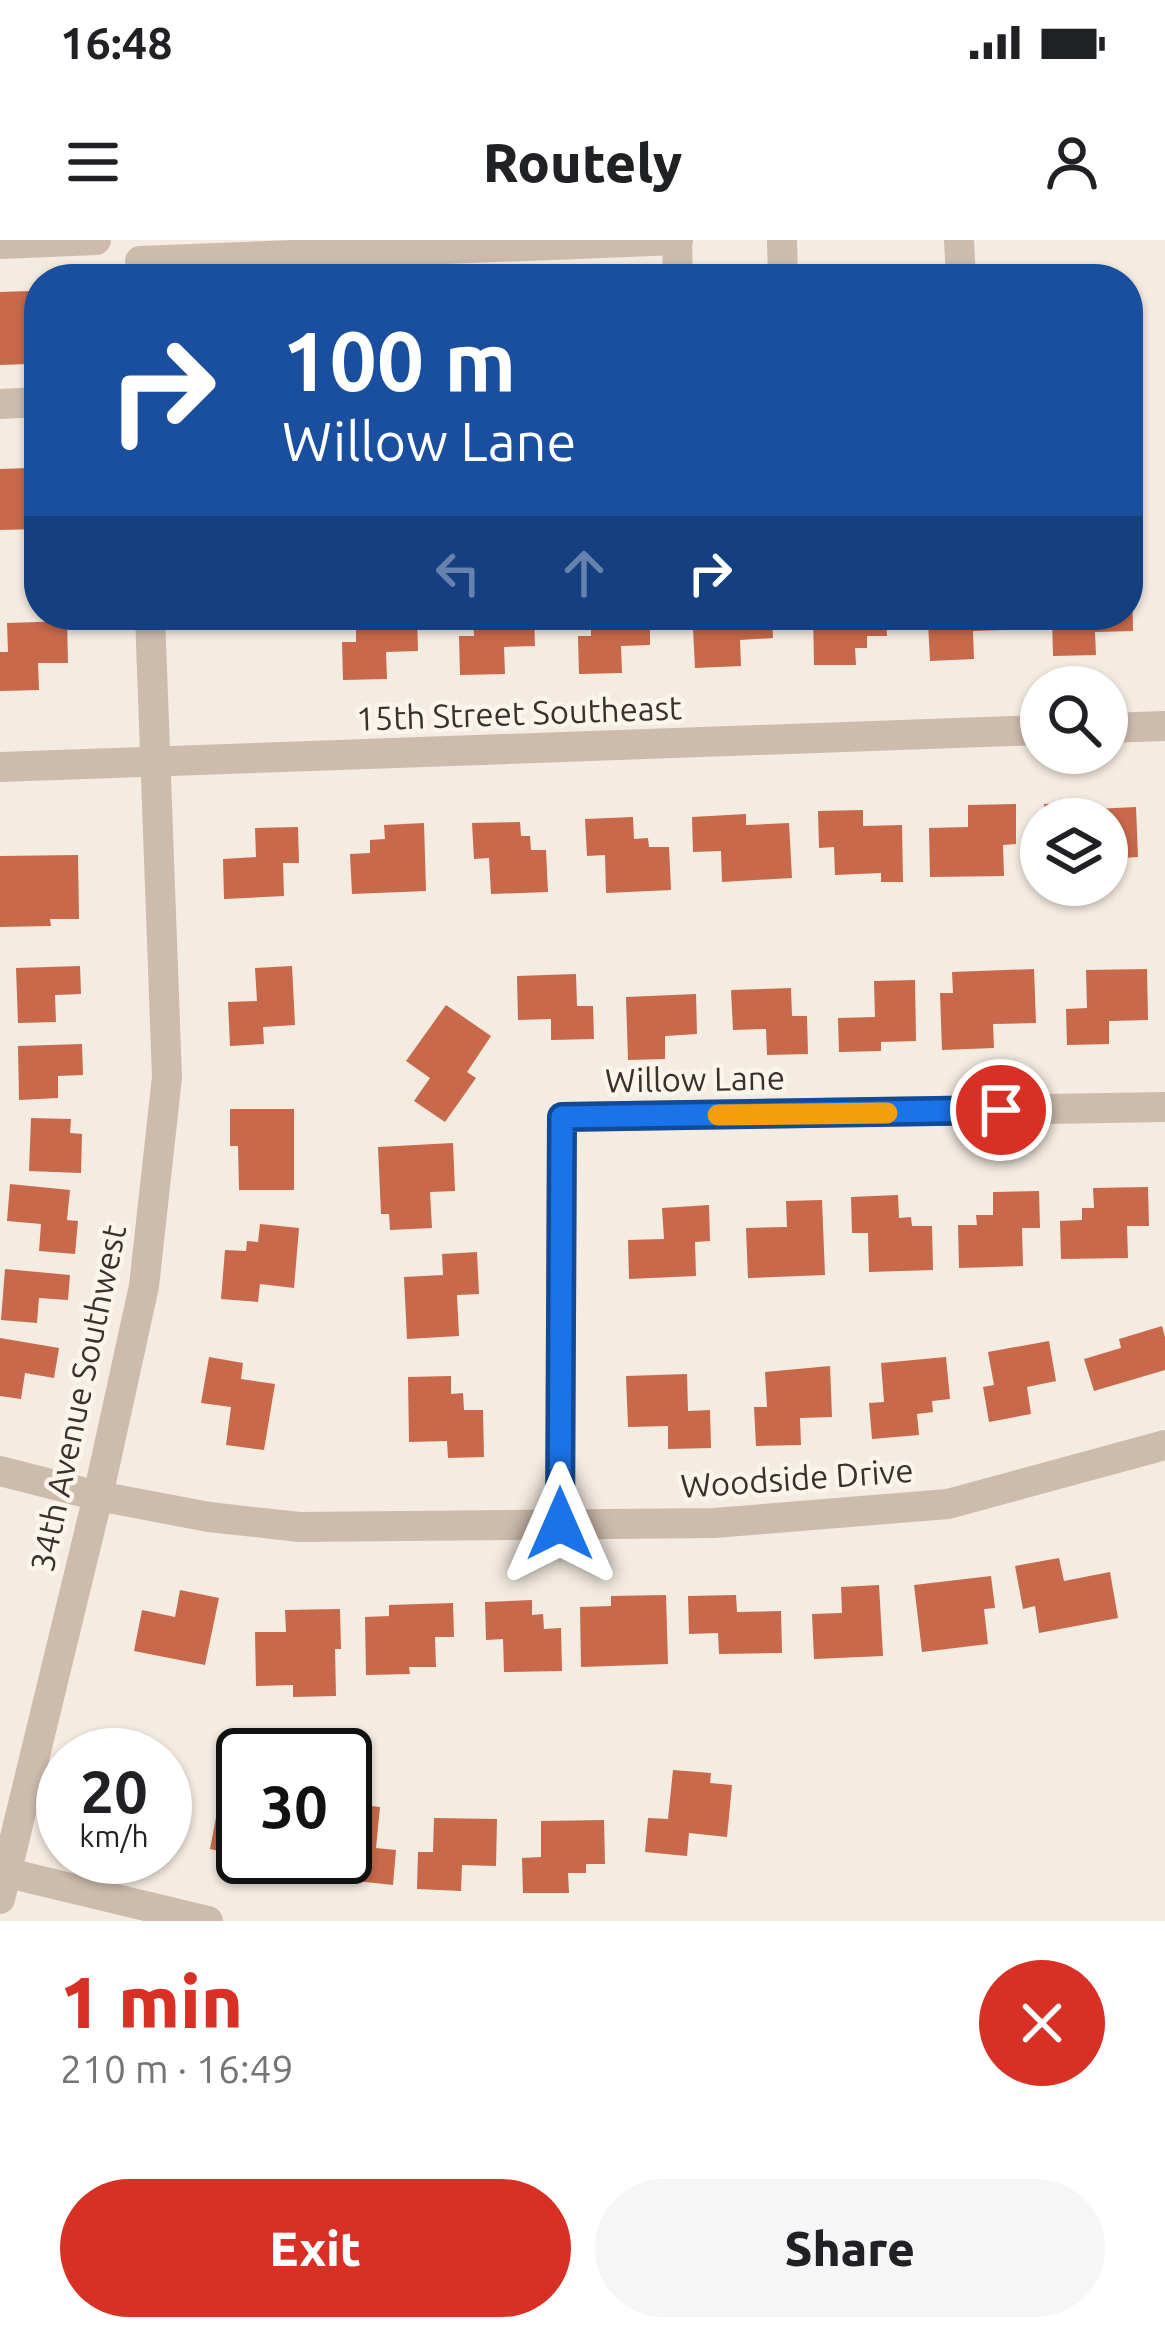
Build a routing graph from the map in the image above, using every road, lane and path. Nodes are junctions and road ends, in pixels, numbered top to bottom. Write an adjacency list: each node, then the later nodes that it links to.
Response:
1 (96, 240): 3 (street)
2 (678, 240): 4 (street)
3 (0, 244)
4 (500, 244): 5 (street)
5 (395, 257): 6 (street)
6 (224, 259): 7 (street)
7 (140, 260)
8 (152, 630): 12 (street, 34th Avenue Southwest)
9 (1165, 726): 10 (street)
10 (1128, 727)
11 (1020, 731): 12 (street, 15th Street Southeast)
12 (156, 762): 13 (street, 15th Street Southeast); 17 (street, 34th Avenue Southwest)
13 (0, 767)
14 (1165, 1106): 18 (street, Willow Lane)
15 (1165, 1445): 18 (street, Woodside Drive)
16 (0, 1471): 17 (street, Woodside Drive)
17 (98, 1496): 18 (street, Woodside Drive); 19 (street, 34th Avenue Southwest)
18 (560, 1524)
19 (2, 1881): 20 (street)
20 (208, 1921)

